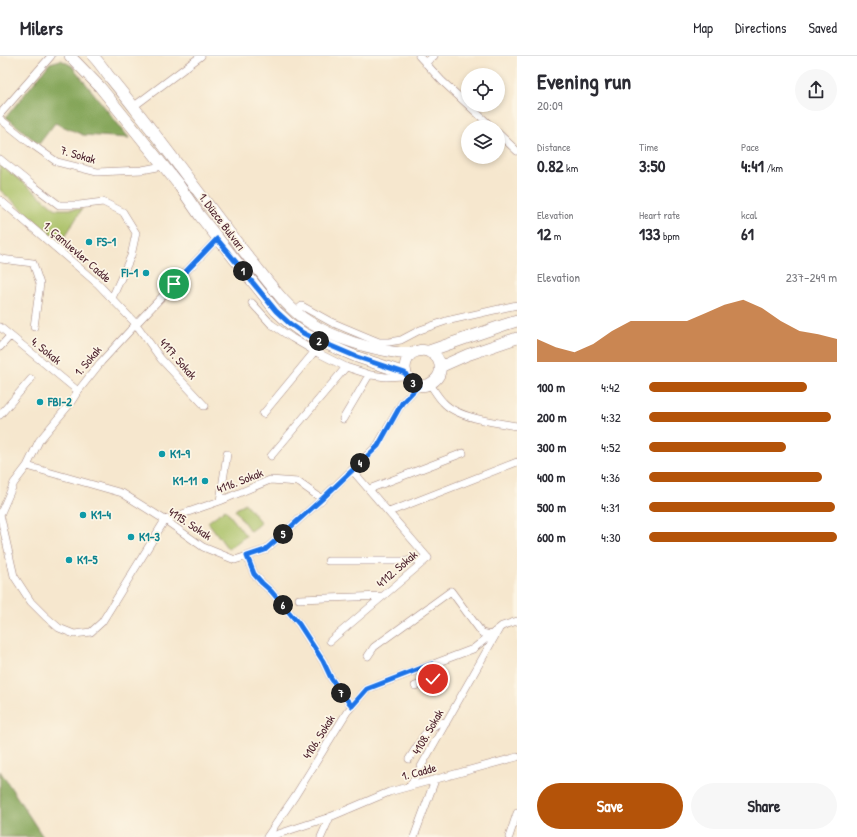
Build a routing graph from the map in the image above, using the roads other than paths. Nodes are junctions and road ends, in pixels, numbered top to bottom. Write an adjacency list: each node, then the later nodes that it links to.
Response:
1 (51, 56): 9 (street)
2 (70, 56): 15 (main road, 1. Düzce Bulvarı)
3 (93, 56): 8 (main road, 1. Düzce Bulvarı)
4 (201, 56): 8 (street)
5 (419, 56): 7 (street)
6 (434, 56): 7 (street)
7 (425, 63): 11 (street)
8 (134, 107): 22 (main road, 1. Düzce Bulvarı)
9 (0, 114)
10 (0, 119): 15 (street, 7. Sokak)
11 (484, 120)
12 (505, 139): 13 (street)
13 (517, 150)
14 (0, 159): 19 (street)
15 (163, 166): 17 (main road, 1. Düzce Bulvarı)
16 (0, 200): 19 (street, 1. Çamlıevler Cadde)
17 (217, 239): 24 (street, 1. Sokak); 36 (main road, 1. Düzce Bulvarı)
18 (0, 258): 26 (street)
19 (112, 298): 24 (street, 1. Çamlıevler Cadde)
20 (252, 303): 30 (street)
21 (517, 305): 22 (street)
22 (295, 312): 32 (main road, 1. Düzce Bulvarı)
23 (517, 321): 31 (main road)
24 (136, 324): 40 (street, 1. Sokak); 41 (street, 4117. Sokak)
25 (0, 327): 27 (street, 4. Sokak)
26 (34, 327)
27 (10, 336): 29 (street); 40 (street, 4. Sokak)
28 (517, 338): 34 (main road)
29 (0, 347)
30 (315, 351): 33 (street); 42 (street)
31 (429, 351): 32 (main road); 34 (main road)
32 (412, 353): 36 (main road)
33 (346, 367): 35 (street); 48 (street)
34 (440, 367): 38 (main road)
35 (369, 375): 36 (street); 44 (street)
36 (406, 375): 39 (main road)
37 (31, 379): 43 (street)
38 (430, 384): 39 (main road); 45 (street)
39 (419, 385): 51 (street, 4115. Sokak)
40 (78, 391): 50 (street, 1. Sokak)
41 (204, 406)
42 (263, 414)
43 (0, 415)
44 (343, 419)
45 (517, 426)
46 (463, 453): 52 (street)
47 (227, 454): 54 (street)
48 (271, 456)
49 (517, 462): 55 (street)
50 (27, 466): 56 (street, 1. Sokak); 57 (street, 4115. Sokak)
51 (352, 470): 52 (street, 4112. Sokak); 53 (street, 4115. Sokak)
52 (368, 489): 55 (street, 4112. Sokak)
53 (322, 499): 54 (street, 4116. Sokak); 58 (street, 4115. Sokak)
54 (220, 501): 57 (street, 4116. Sokak)
55 (389, 512): 59 (street, 4112. Sokak)
56 (0, 515): 57 (street)
57 (164, 520): 58 (street, 4115. Sokak)
58 (247, 556): 70 (street)
59 (428, 558): 60 (street); 61 (street, 4112. Sokak)
60 (328, 561)
61 (383, 596): 62 (street); 66 (street, 4112. Sokak)
62 (299, 599)
63 (517, 621): 64 (street, 4106. Sokak)
64 (502, 626): 65 (street, 4106. Sokak); 71 (street, 4108. Sokak)
65 (490, 635): 67 (street); 68 (street, 4106. Sokak)
66 (330, 641)
67 (368, 656)
68 (432, 664): 69 (street); 70 (street, 4106. Sokak)
69 (415, 686)
70 (352, 706): 78 (street, 4106. Sokak)
71 (446, 723): 73 (street); 75 (street, 4108. Sokak)
72 (517, 757): 74 (street, 1. Cadde)
73 (409, 759)
74 (435, 780): 75 (street, 1. Cadde); 80 (street)
75 (410, 786): 77 (street, 1. Cadde)
76 (517, 813): 81 (street)
77 (330, 817): 78 (street, 1. Cadde); 79 (street)
78 (268, 837)
79 (321, 837)
80 (414, 837)
81 (510, 837)

